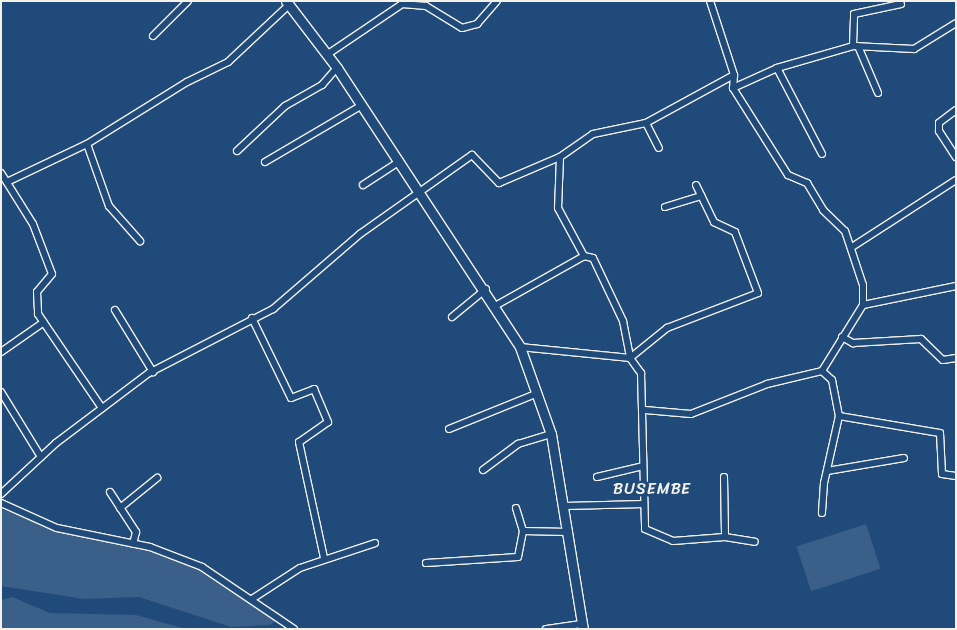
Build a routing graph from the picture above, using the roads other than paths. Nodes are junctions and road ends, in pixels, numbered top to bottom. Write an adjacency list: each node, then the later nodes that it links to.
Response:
1 (188, 1): 8 (street)
2 (497, 1): 5 (street)
3 (710, 1): 13 (street)
4 (288, 3): 10 (street); 19 (street)
5 (401, 3): 10 (street)
6 (901, 4): 9 (street)
7 (956, 23): 9 (street)
8 (153, 36)
9 (855, 46): 12 (street); 15 (street)
10 (328, 54): 11 (street)
11 (337, 68): 16 (street); 21 (street)
12 (777, 68): 14 (street); 22 (street)
13 (734, 75): 14 (street); 18 (street)
14 (733, 88): 36 (street)
15 (878, 93)
16 (362, 106): 25 (street); 26 (street)
17 (956, 110): 24 (street)
18 (646, 123): 20 (street); 23 (street)
19 (88, 144): 29 (street); 35 (street)
20 (660, 148)
21 (237, 151)
22 (822, 154)
23 (560, 157): 32 (street); 37 (street)
24 (956, 157)
25 (400, 161): 30 (street); 32 (street)
26 (265, 162)
27 (1, 173): 29 (street)
28 (956, 180): 36 (street)
29 (8, 182): 45 (street)
30 (364, 185)
31 (696, 185): 33 (street)
32 (420, 190): 39 (street); 44 (street)
33 (701, 196): 34 (street); 49 (street)
34 (665, 207)
35 (140, 241)
36 (852, 247): 40 (street)
37 (584, 256): 41 (street); 49 (street)
38 (956, 286): 40 (street)
39 (486, 289): 41 (street); 43 (street)
40 (863, 305): 46 (street)
41 (495, 306): 47 (street)
42 (115, 310): 52 (street)
43 (452, 316)
44 (252, 318): 52 (street); 83 (street)
45 (44, 322): 48 (street); 55 (street)
46 (842, 337): 50 (street); 51 (street)
47 (520, 347): 49 (street); 54 (street)
48 (1, 352)
49 (630, 358): 56 (street)
50 (956, 358)
51 (822, 371): 56 (street); 57 (street)
52 (153, 372): 55 (street)
53 (1, 392): 60 (street)
54 (538, 393): 58 (street); 59 (street)
55 (102, 408): 60 (street)
56 (646, 410): 62 (street)
57 (838, 416): 64 (street); 65 (street)
58 (450, 429)
59 (551, 434): 63 (street); 73 (street)
60 (41, 457): 70 (street)
61 (904, 458): 64 (street)
62 (643, 466): 66 (street); 72 (street)
63 (483, 470)
64 (828, 471): 76 (street)
65 (956, 476)
66 (597, 477)
67 (724, 477): 79 (street)
68 (157, 478): 74 (street)
69 (110, 492): 74 (street)
70 (1, 494)
71 (1, 503): 81 (street)
72 (644, 504): 73 (street); 79 (street)
73 (565, 506): 78 (street)
74 (120, 508): 81 (street)
75 (516, 508): 77 (street)
76 (822, 513)
77 (523, 531): 78 (street); 84 (street)
78 (570, 532): 86 (street)
79 (725, 537): 80 (street)
80 (754, 542)
81 (133, 544): 85 (street)
82 (375, 544): 83 (street)
83 (324, 558): 85 (street)
84 (426, 563)
85 (252, 599): 87 (street)
86 (583, 626): 88 (street)
87 (294, 629)
88 (546, 629)

